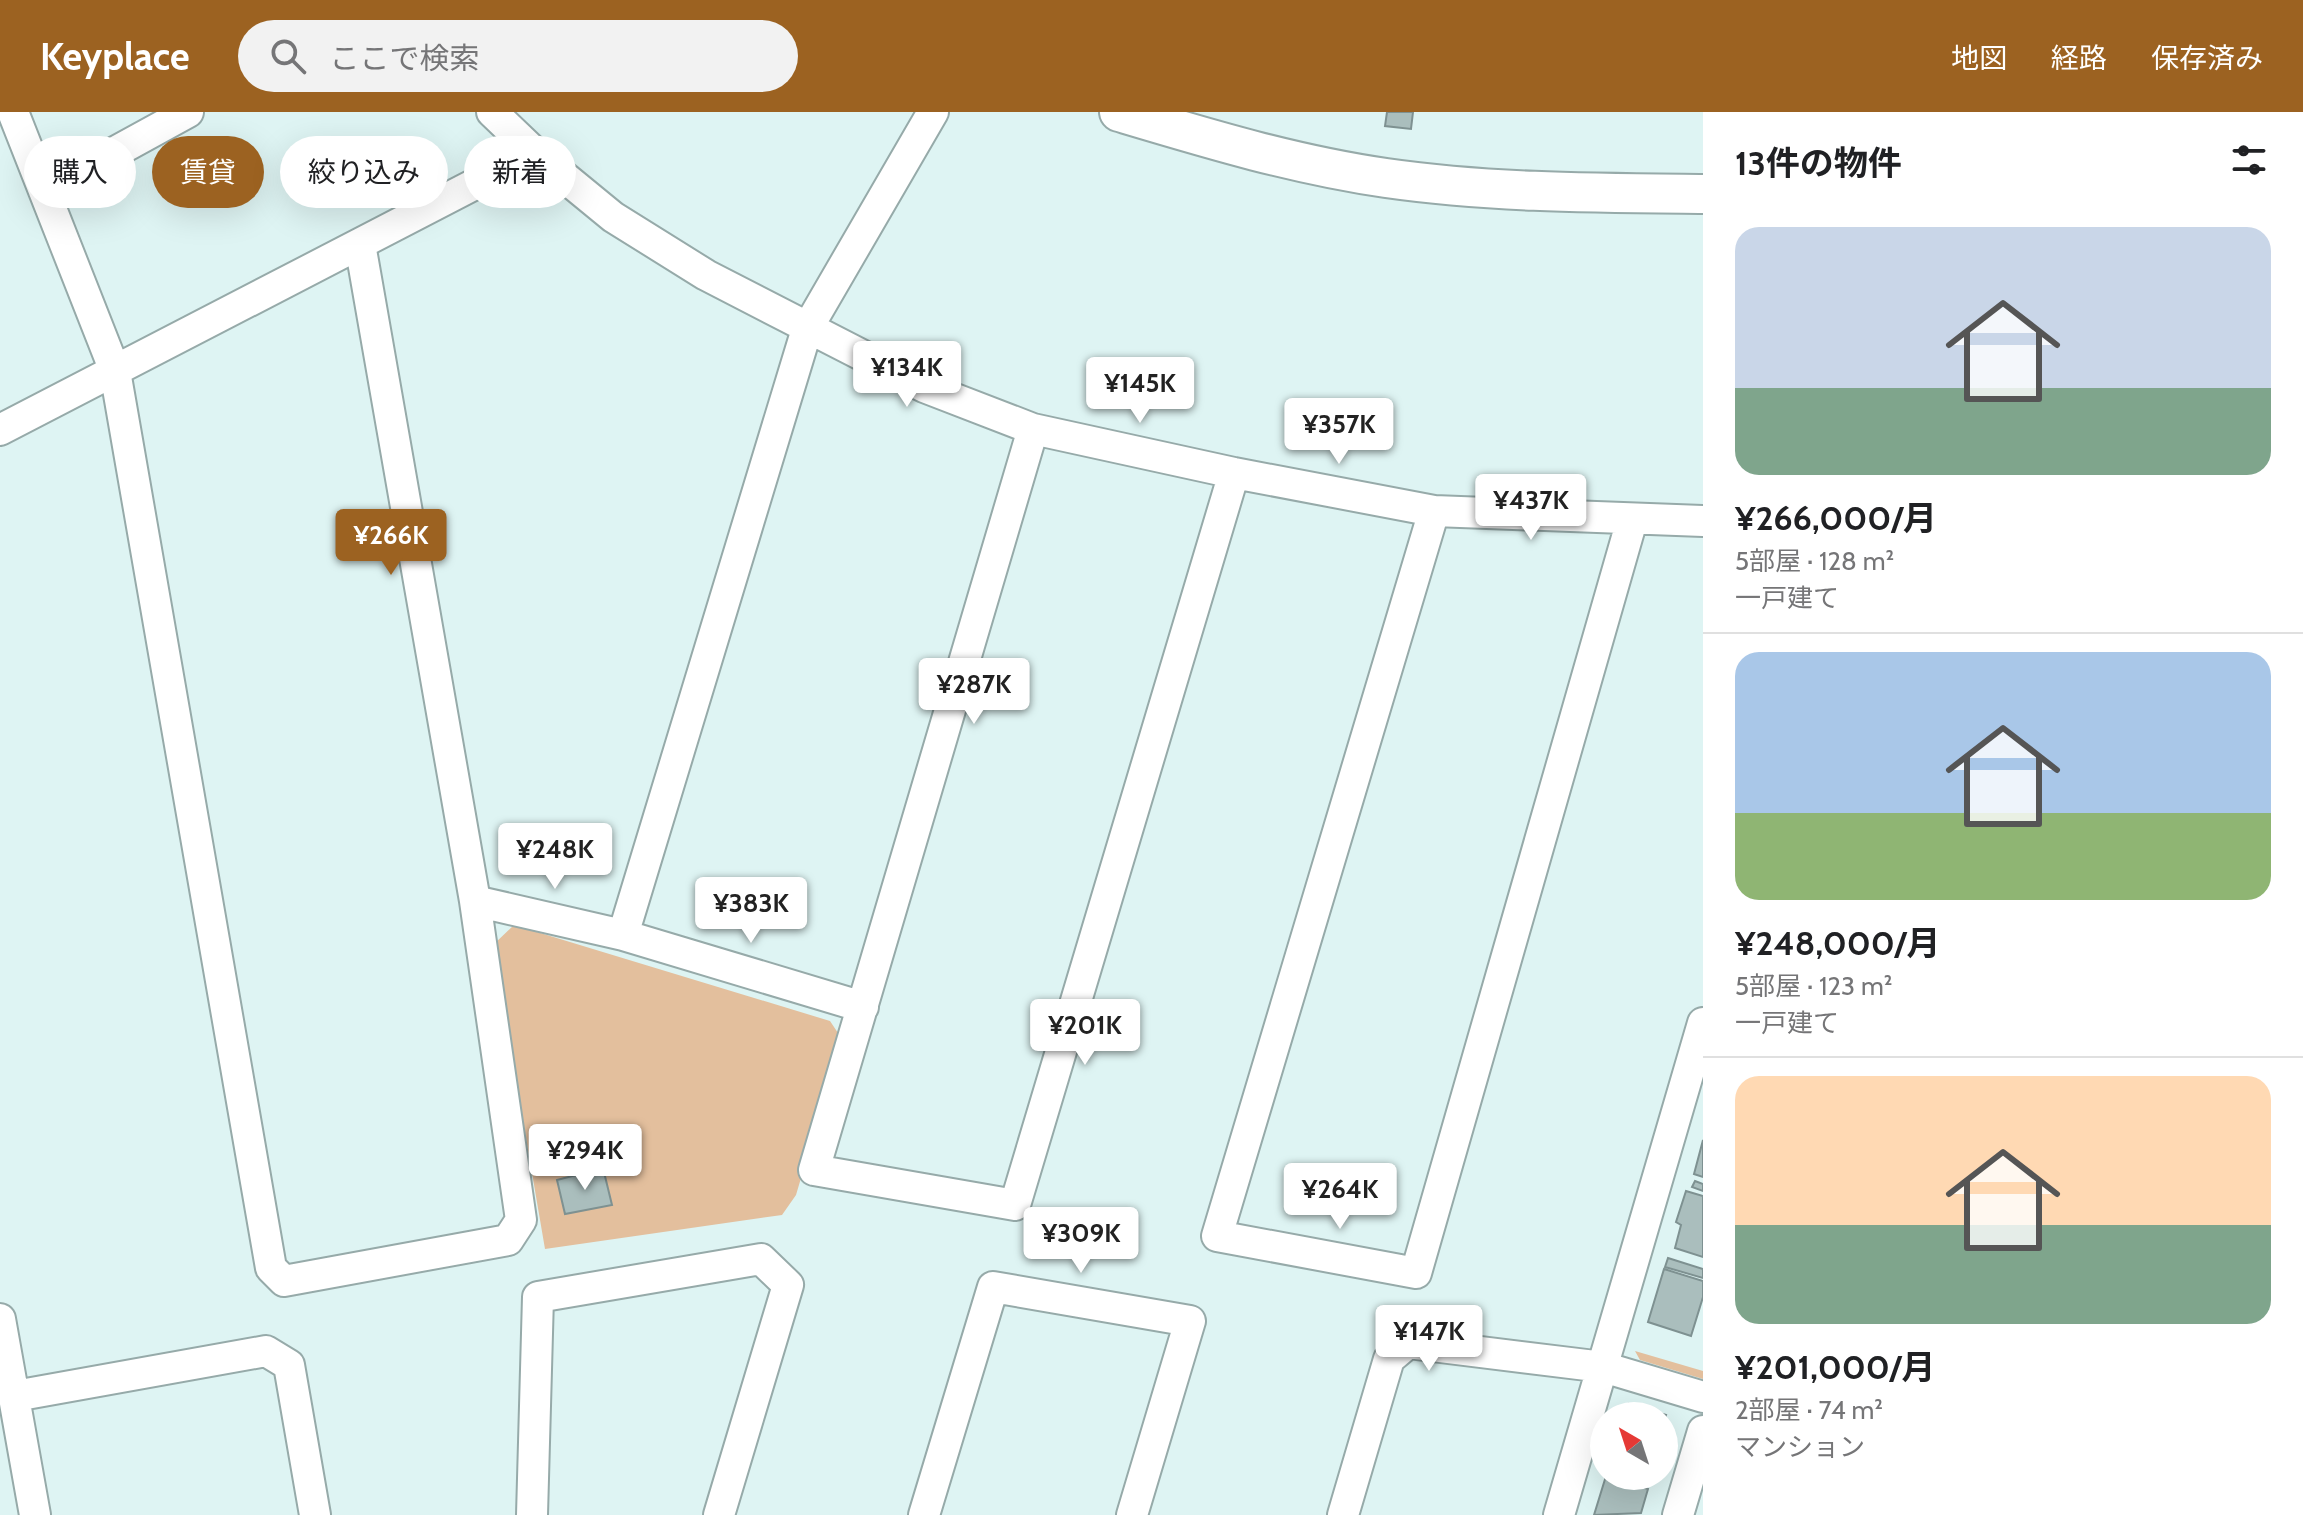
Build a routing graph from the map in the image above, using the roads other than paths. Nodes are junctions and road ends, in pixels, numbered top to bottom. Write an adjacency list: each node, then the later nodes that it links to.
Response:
1 (13, 112): 7 (street)
2 (188, 112): 8 (street)
3 (492, 112): 6 (street)
4 (933, 112): 14 (street)
5 (1119, 112): 11 (street)
6 (517, 136)
7 (24, 140)
8 (136, 141)
9 (576, 187): 14 (street)
10 (464, 190): 13 (street)
11 (1703, 194)
12 (51, 208): 15 (street)
13 (360, 244): 15 (street); 22 (street)
14 (807, 329): 16 (street); 23 (street)
15 (115, 371): 17 (street); 22 (street)
16 (1033, 429): 18 (street); 24 (street)
17 (0, 430)
18 (1234, 473): 19 (street); 24 (street)
19 (1434, 511): 20 (street); 20 (street)
20 (1632, 520): 21 (street)
21 (1703, 521)
22 (475, 901): 23 (street)
23 (623, 935): 24 (street)
24 (863, 1007)
25 (1703, 1023): 26 (street)
26 (1696, 1071): 28 (street)
27 (1, 1331): 29 (street)
28 (1603, 1367): 30 (street); 38 (street); 39 (street)
29 (15, 1396): 32 (street); 33 (street)
30 (1703, 1397)
31 (1703, 1431): 40 (street)
32 (35, 1515)
33 (315, 1515)
34 (532, 1515): 35 (street)
35 (719, 1515)
36 (924, 1515): 37 (street)
37 (1132, 1515)
38 (1343, 1515)
39 (1559, 1515)
40 (1678, 1515)

